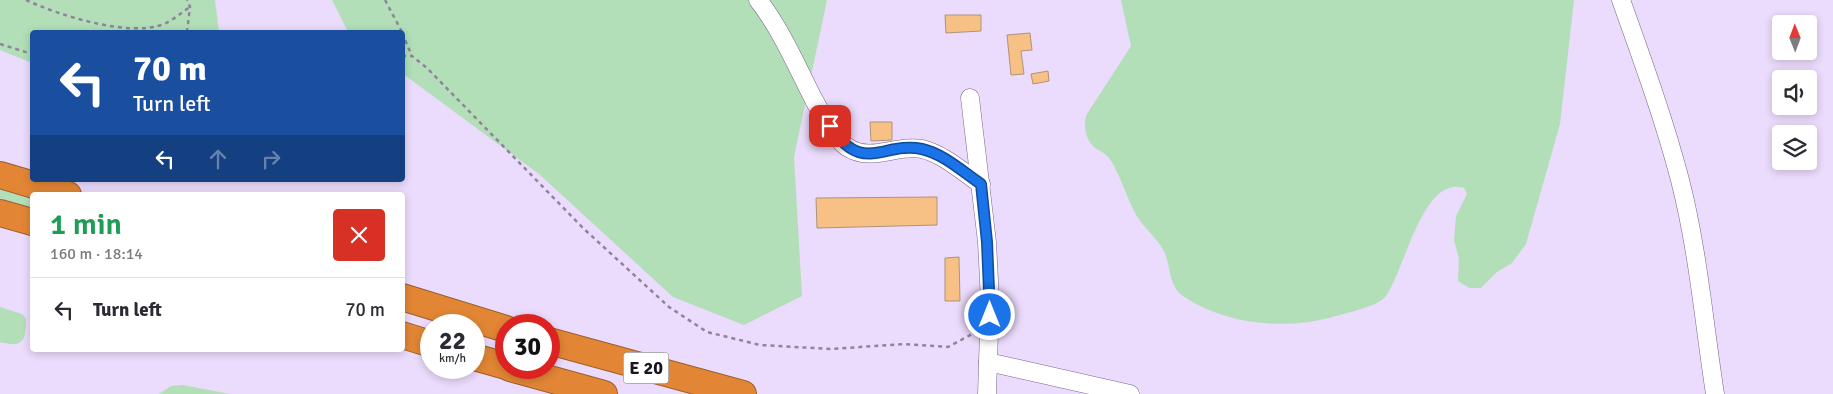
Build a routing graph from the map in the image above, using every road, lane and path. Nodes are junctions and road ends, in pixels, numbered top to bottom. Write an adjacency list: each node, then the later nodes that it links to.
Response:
1 (26, 0): 6 (path)
2 (188, 0): 6 (path)
3 (385, 0): 8 (path)
4 (758, 0): 16 (street)
5 (1621, 0): 32 (street)
6 (190, 7): 7 (path)
7 (187, 30)
8 (400, 30)
9 (405, 40): 13 (path)
10 (0, 44): 11 (path)
11 (30, 53)
12 (405, 56): 13 (path)
13 (412, 56): 21 (path)
14 (970, 98): 16 (street)
15 (0, 175): 17 (highway)
16 (981, 184): 21 (street)
17 (58, 192)
18 (0, 213): 19 (highway)
19 (30, 221)
20 (405, 298): 22 (highway)
21 (990, 315): 26 (street)
22 (495, 325)
23 (405, 336): 24 (highway)
24 (420, 341)
25 (560, 344): 29 (highway, E 20)
26 (988, 362): 30 (street); 31 (street)
27 (550, 379): 28 (highway, E 20)
28 (604, 394)
29 (743, 394)
30 (987, 394)
31 (1130, 394)
32 (1715, 394)

